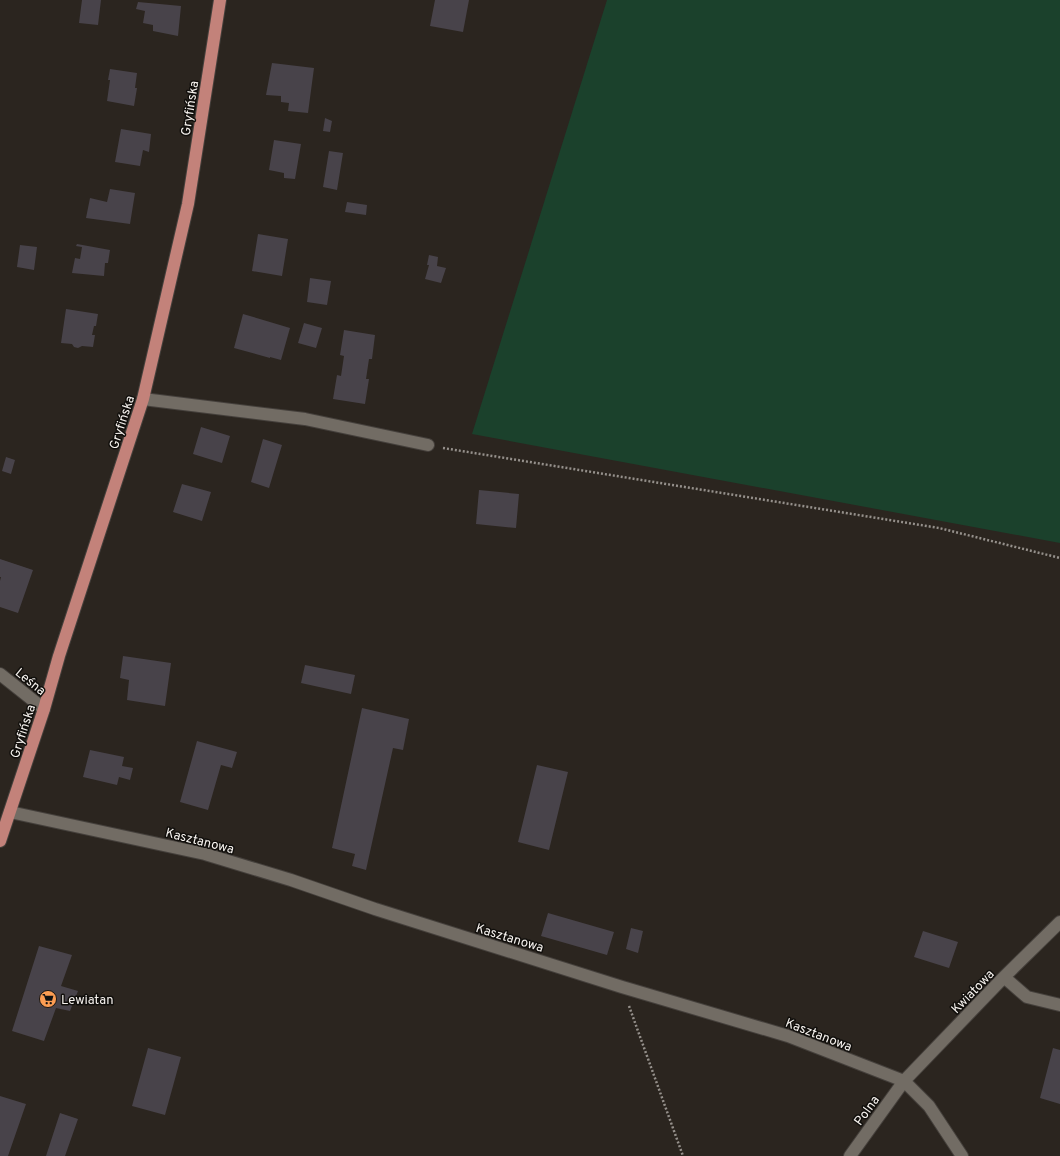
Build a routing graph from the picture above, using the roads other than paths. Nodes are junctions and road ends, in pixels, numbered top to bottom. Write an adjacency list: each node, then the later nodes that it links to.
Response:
1 (220, 0): 2 (main road, Gryfińska)
2 (143, 399): 3 (street); 5 (main road, Gryfińska)
3 (428, 445)
4 (0, 674): 5 (street, Leśna)
5 (44, 709): 6 (main road, Gryfińska)
6 (10, 812): 7 (main road, Gryfińska); 11 (street, Kasztanowa)
7 (1, 835)
8 (1060, 922): 9 (street, Kwiatowa)
9 (1004, 977): 10 (street); 11 (street, Kwiatowa)
10 (1060, 1005)
11 (904, 1081): 12 (street, Polna); 13 (street, Kasztanowa)
12 (850, 1156)
13 (962, 1156)

